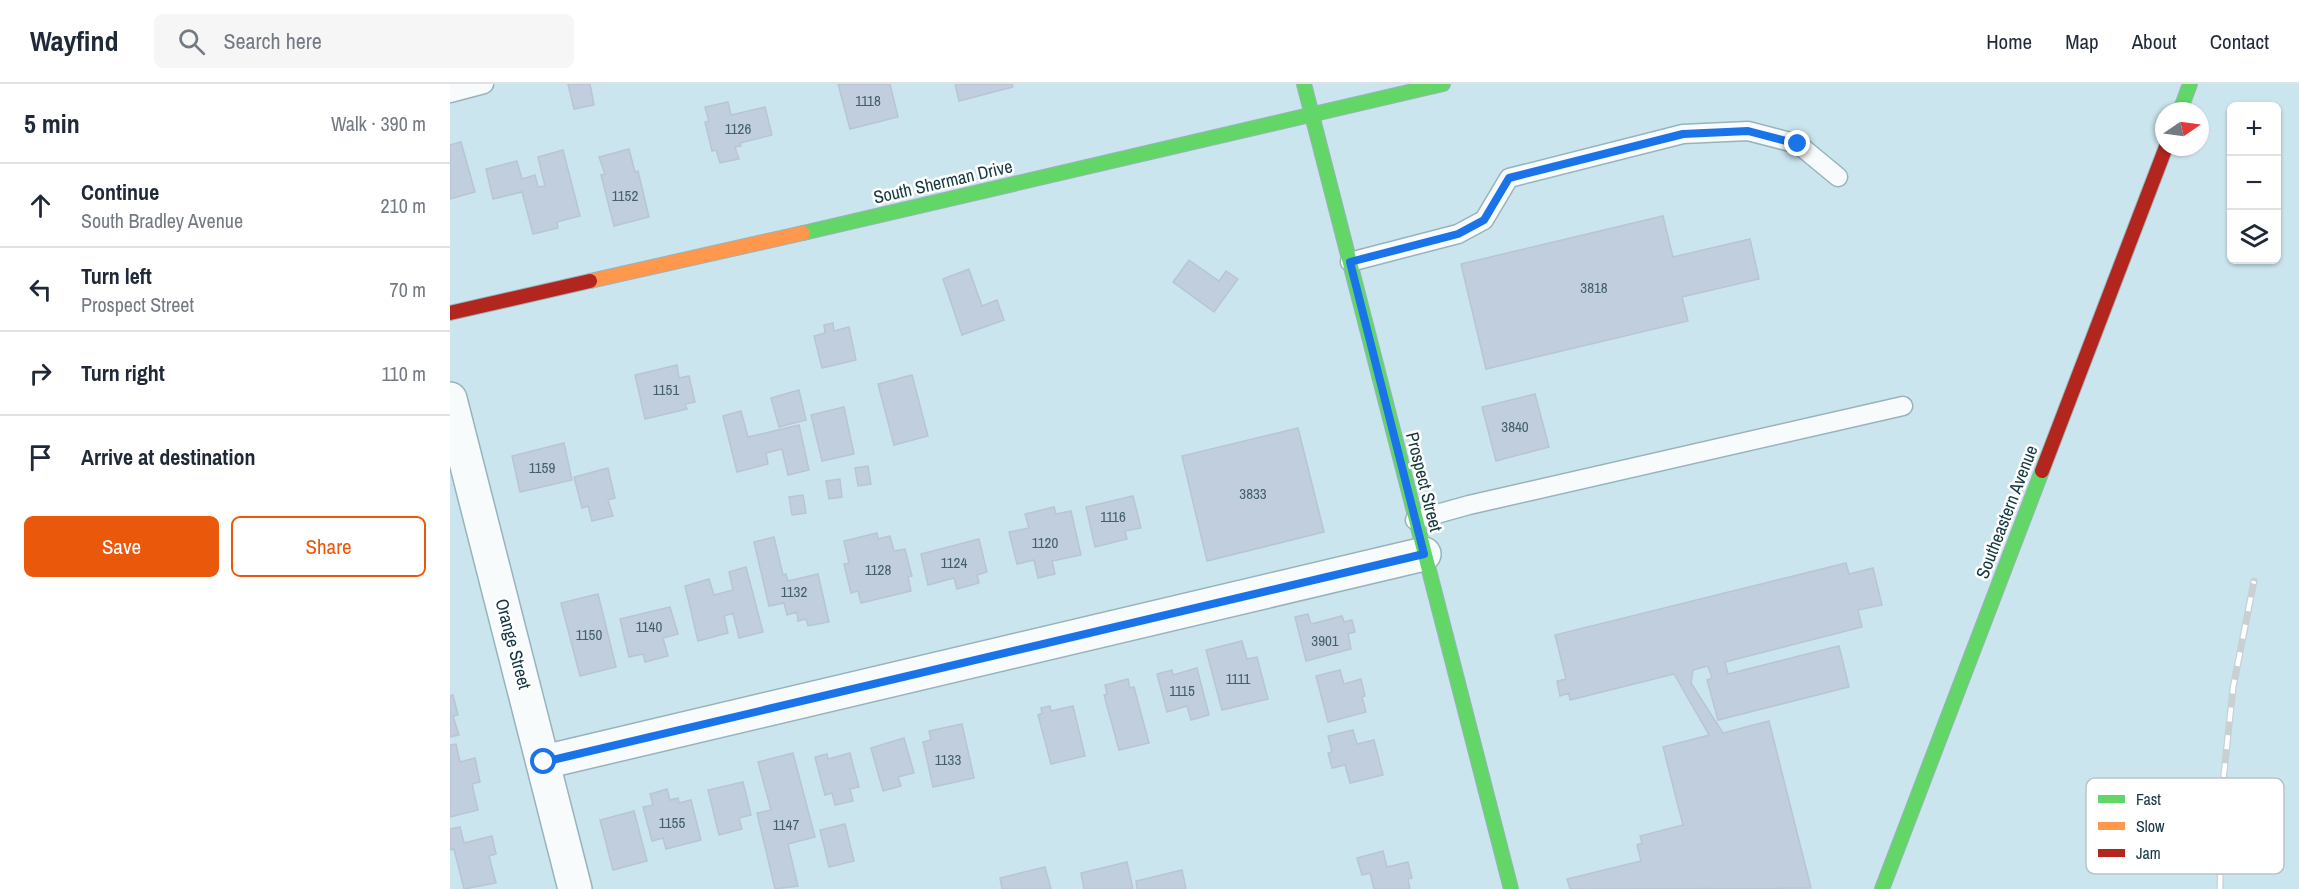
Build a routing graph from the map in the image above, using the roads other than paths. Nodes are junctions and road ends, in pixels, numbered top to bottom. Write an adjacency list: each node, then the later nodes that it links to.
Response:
1 (484, 84): 5 (lane)
2 (1304, 84): 7 (main road, Prospect Street)
3 (1443, 84): 7 (main road, South Sherman Drive)
4 (2190, 84): 6 (main road)
5 (450, 93)
6 (2183, 102)
7 (1313, 115): 10 (main road, Prospect Street); 11 (main road, South Sherman Drive)
8 (2163, 156): 19 (main road, Southeastern Avenue)
9 (1839, 177): 10 (lane)
10 (1350, 262): 14 (main road, Prospect Street)
11 (450, 313)
12 (450, 399): 16 (street, Orange Street)
13 (1903, 406): 14 (lane)
14 (1415, 520): 15 (main road, Prospect Street)
15 (1424, 554): 16 (street); 18 (main road, Prospect Street)
16 (544, 762): 17 (street, Orange Street)
17 (575, 889)
18 (1511, 889)
19 (1882, 889)

